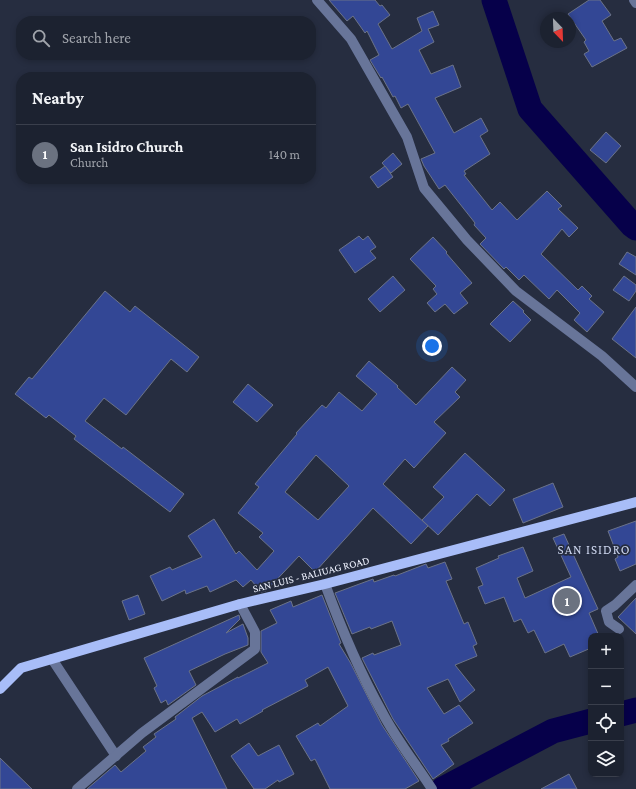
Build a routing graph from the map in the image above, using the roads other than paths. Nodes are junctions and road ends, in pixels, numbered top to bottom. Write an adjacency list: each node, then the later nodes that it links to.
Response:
1 (317, 0): 4 (street)
2 (634, 0): 3 (street)
3 (636, 3)
4 (636, 386)
5 (636, 502): 6 (main road, SAN LUIS - BALIUAG ROAD)
6 (325, 584): 8 (main road, SAN LUIS - BALIUAG ROAD); 13 (street)
7 (636, 585): 9 (street)
8 (240, 604): 10 (main road, SAN LUIS - BALIUAG ROAD); 12 (street)
9 (620, 630)
10 (52, 659): 11 (main road, SAN LUIS - BALIUAG ROAD); 12 (street)
11 (0, 689)
12 (116, 756): 14 (street)
13 (429, 786)
14 (77, 789)

